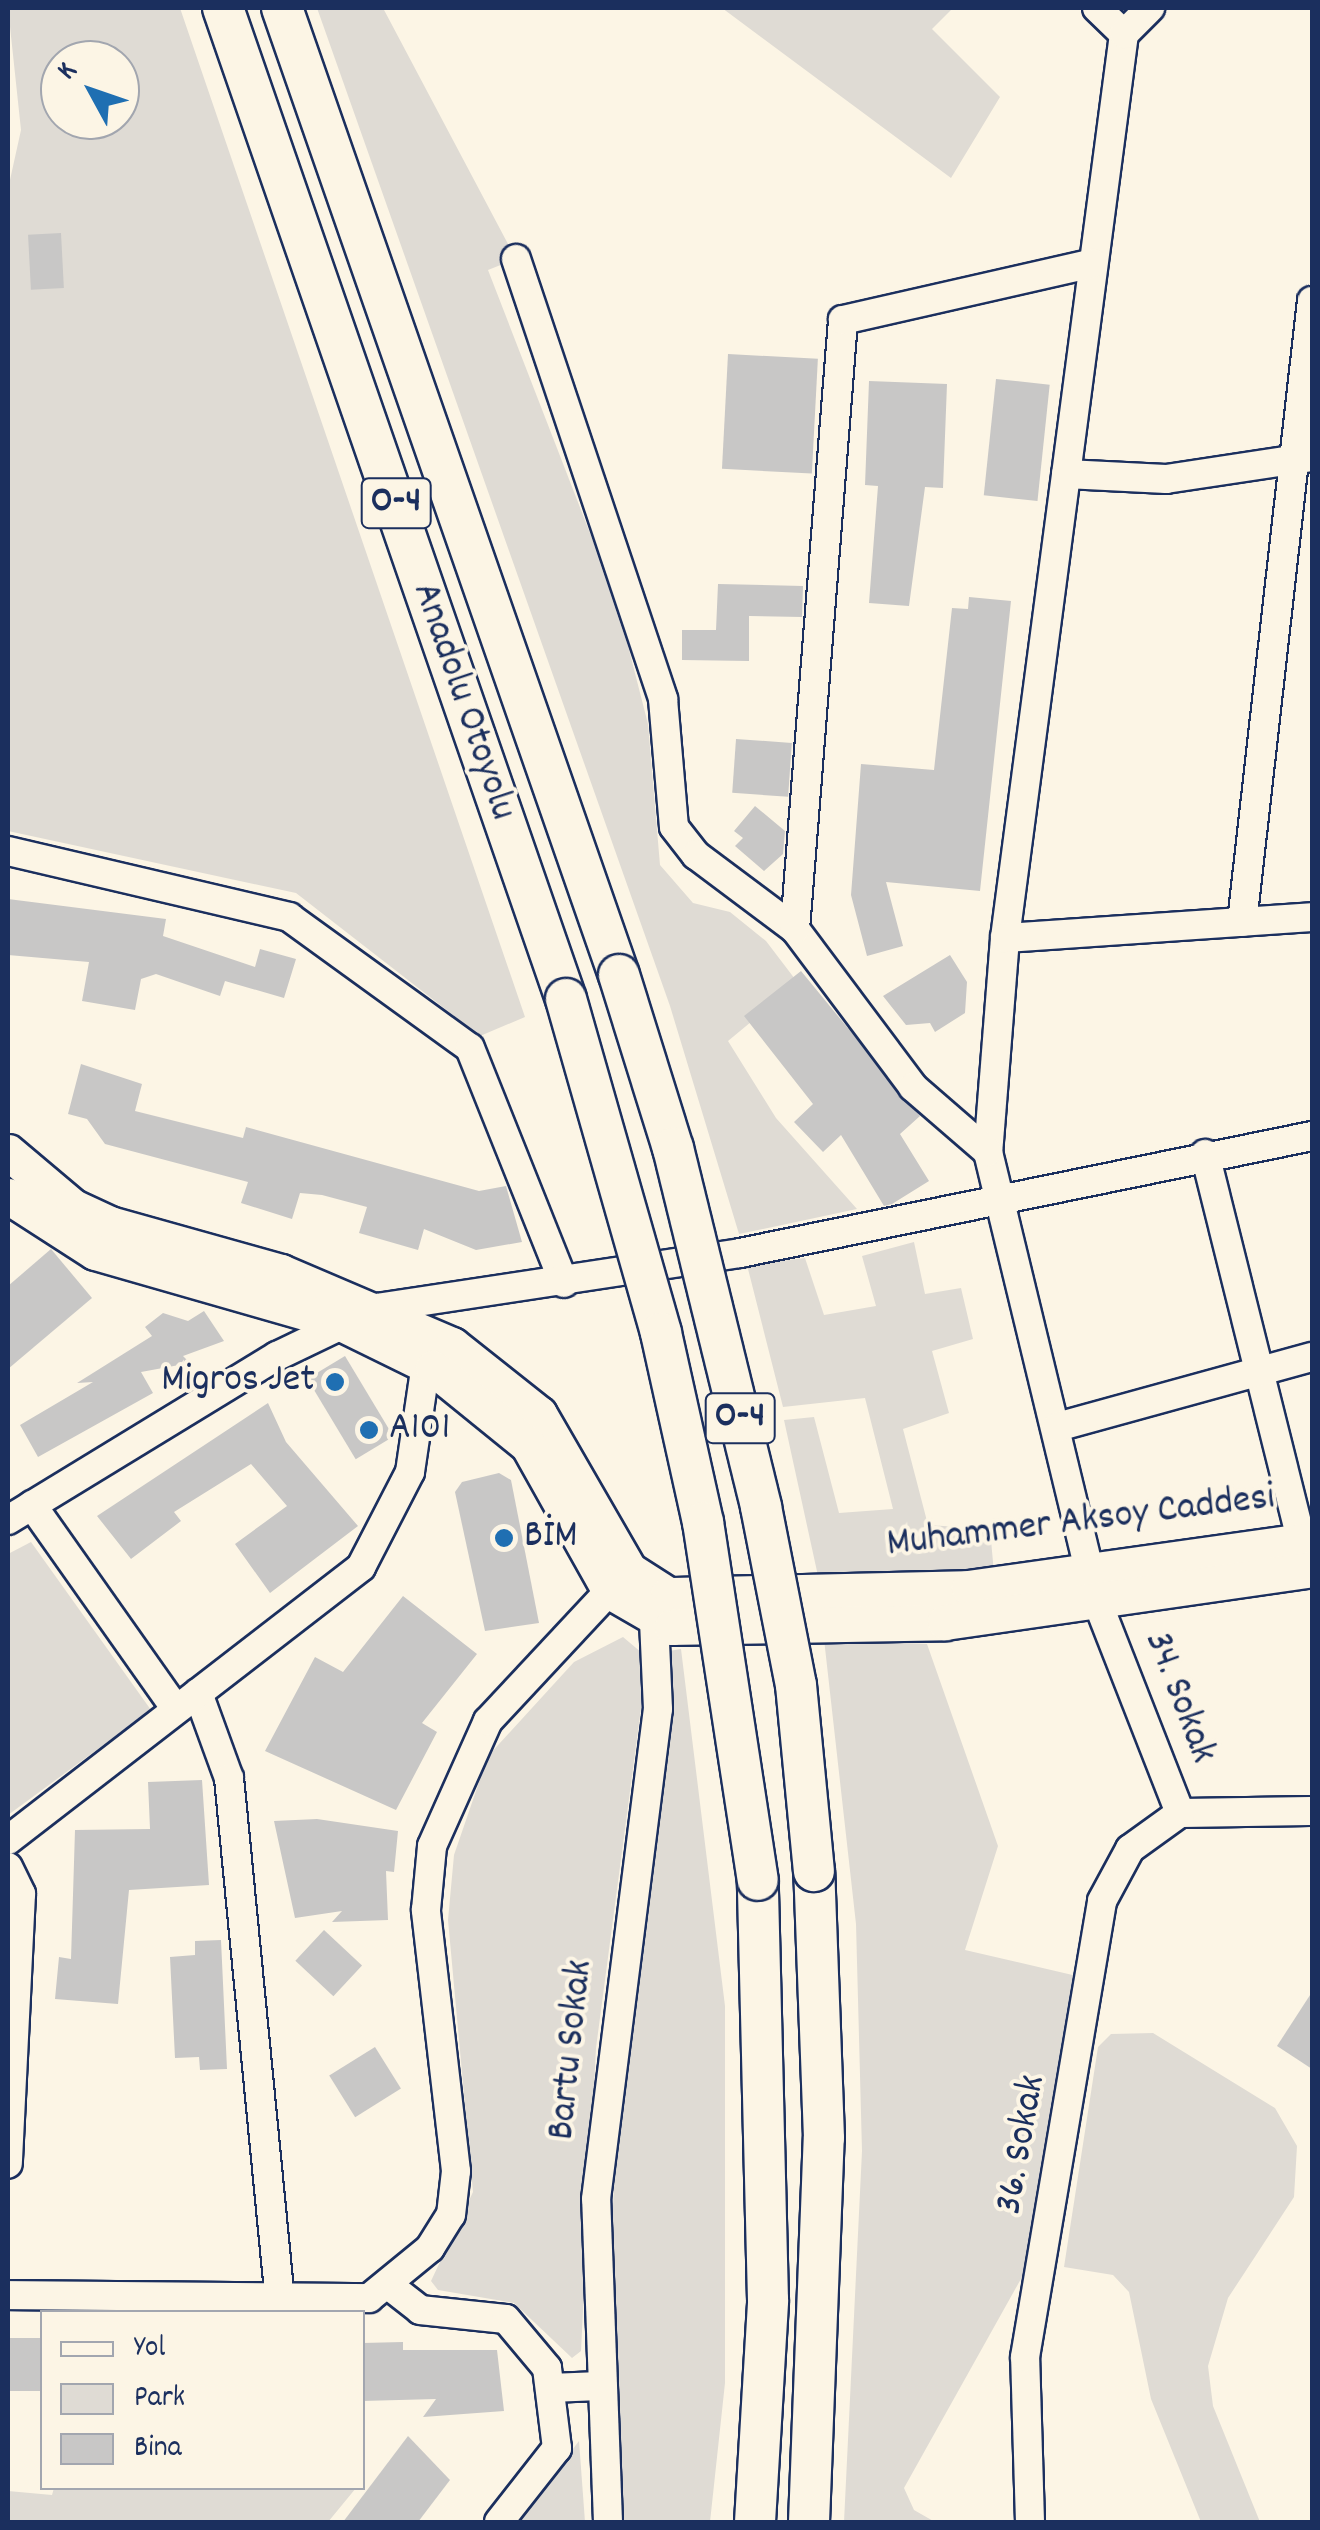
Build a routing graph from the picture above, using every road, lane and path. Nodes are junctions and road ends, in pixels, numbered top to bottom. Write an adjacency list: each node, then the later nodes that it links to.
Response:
1 (224, 8): 48 (highway, Anadolu Otoyolu / O-4, bridge)
2 (282, 8): 49 (highway, Anadolu Otoyolu / O-4, bridge)
3 (1097, 8): 5 (street)
4 (1150, 8): 5 (street)
5 (1124, 34): 7 (street)
6 (516, 260): 15 (street)
7 (1093, 263): 11 (street); 15 (street)
8 (1312, 300): 9 (street)
9 (1309, 346): 10 (street)
10 (1304, 458): 11 (street); 14 (street)
11 (1066, 474): 16 (street)
12 (8, 851): 23 (street)
13 (1312, 918): 14 (street)
14 (1242, 922): 16 (street)
15 (795, 929): 18 (street)
16 (1006, 938): 18 (street)
17 (1312, 1136): 19 (street)
18 (988, 1152): 22 (street, 34. Sokak)
19 (1205, 1154): 22 (street); 28 (street)
20 (10, 1158): 24 (main road)
21 (8, 1196): 25 (main road)
22 (1003, 1201): 23 (street); 29 (street, 34. Sokak)
23 (564, 1283): 26 (street)
24 (377, 1308): 25 (street); 26 (main road)
25 (339, 1322): 26 (main road); 30 (street)
26 (432, 1332): 34 (main road); 35 (street)
27 (1312, 1356): 28 (street)
28 (1264, 1371): 29 (street); 32 (street)
29 (1057, 1427): 33 (street, 34. Sokak)
30 (32, 1505): 31 (street); 35 (street)
31 (8, 1520)
32 (1309, 1554): 33 (main road, Muhammer Aksoy Caddesi)
33 (1094, 1587): 34 (main road, Muhammer Aksoy Caddesi); 37 (street, 34. Sokak)
34 (636, 1593): 41 (street); 44 (street, Bartu Sokak)
35 (186, 1701): 38 (street); 43 (street)
36 (1312, 1811): 37 (street, 34. Sokak)
37 (1180, 1813): 50 (street, 36. Sokak)
38 (8, 1840)
39 (8, 1867): 40 (street)
40 (8, 2164)
41 (391, 2287): 43 (street); 45 (street)
42 (8, 2296): 43 (street)
43 (280, 2300)
44 (600, 2386): 45 (street); 47 (street, Bartu Sokak)
45 (550, 2388): 46 (street)
46 (499, 2522)
47 (608, 2522)
48 (755, 2522)
49 (809, 2522)
50 (1030, 2522)

